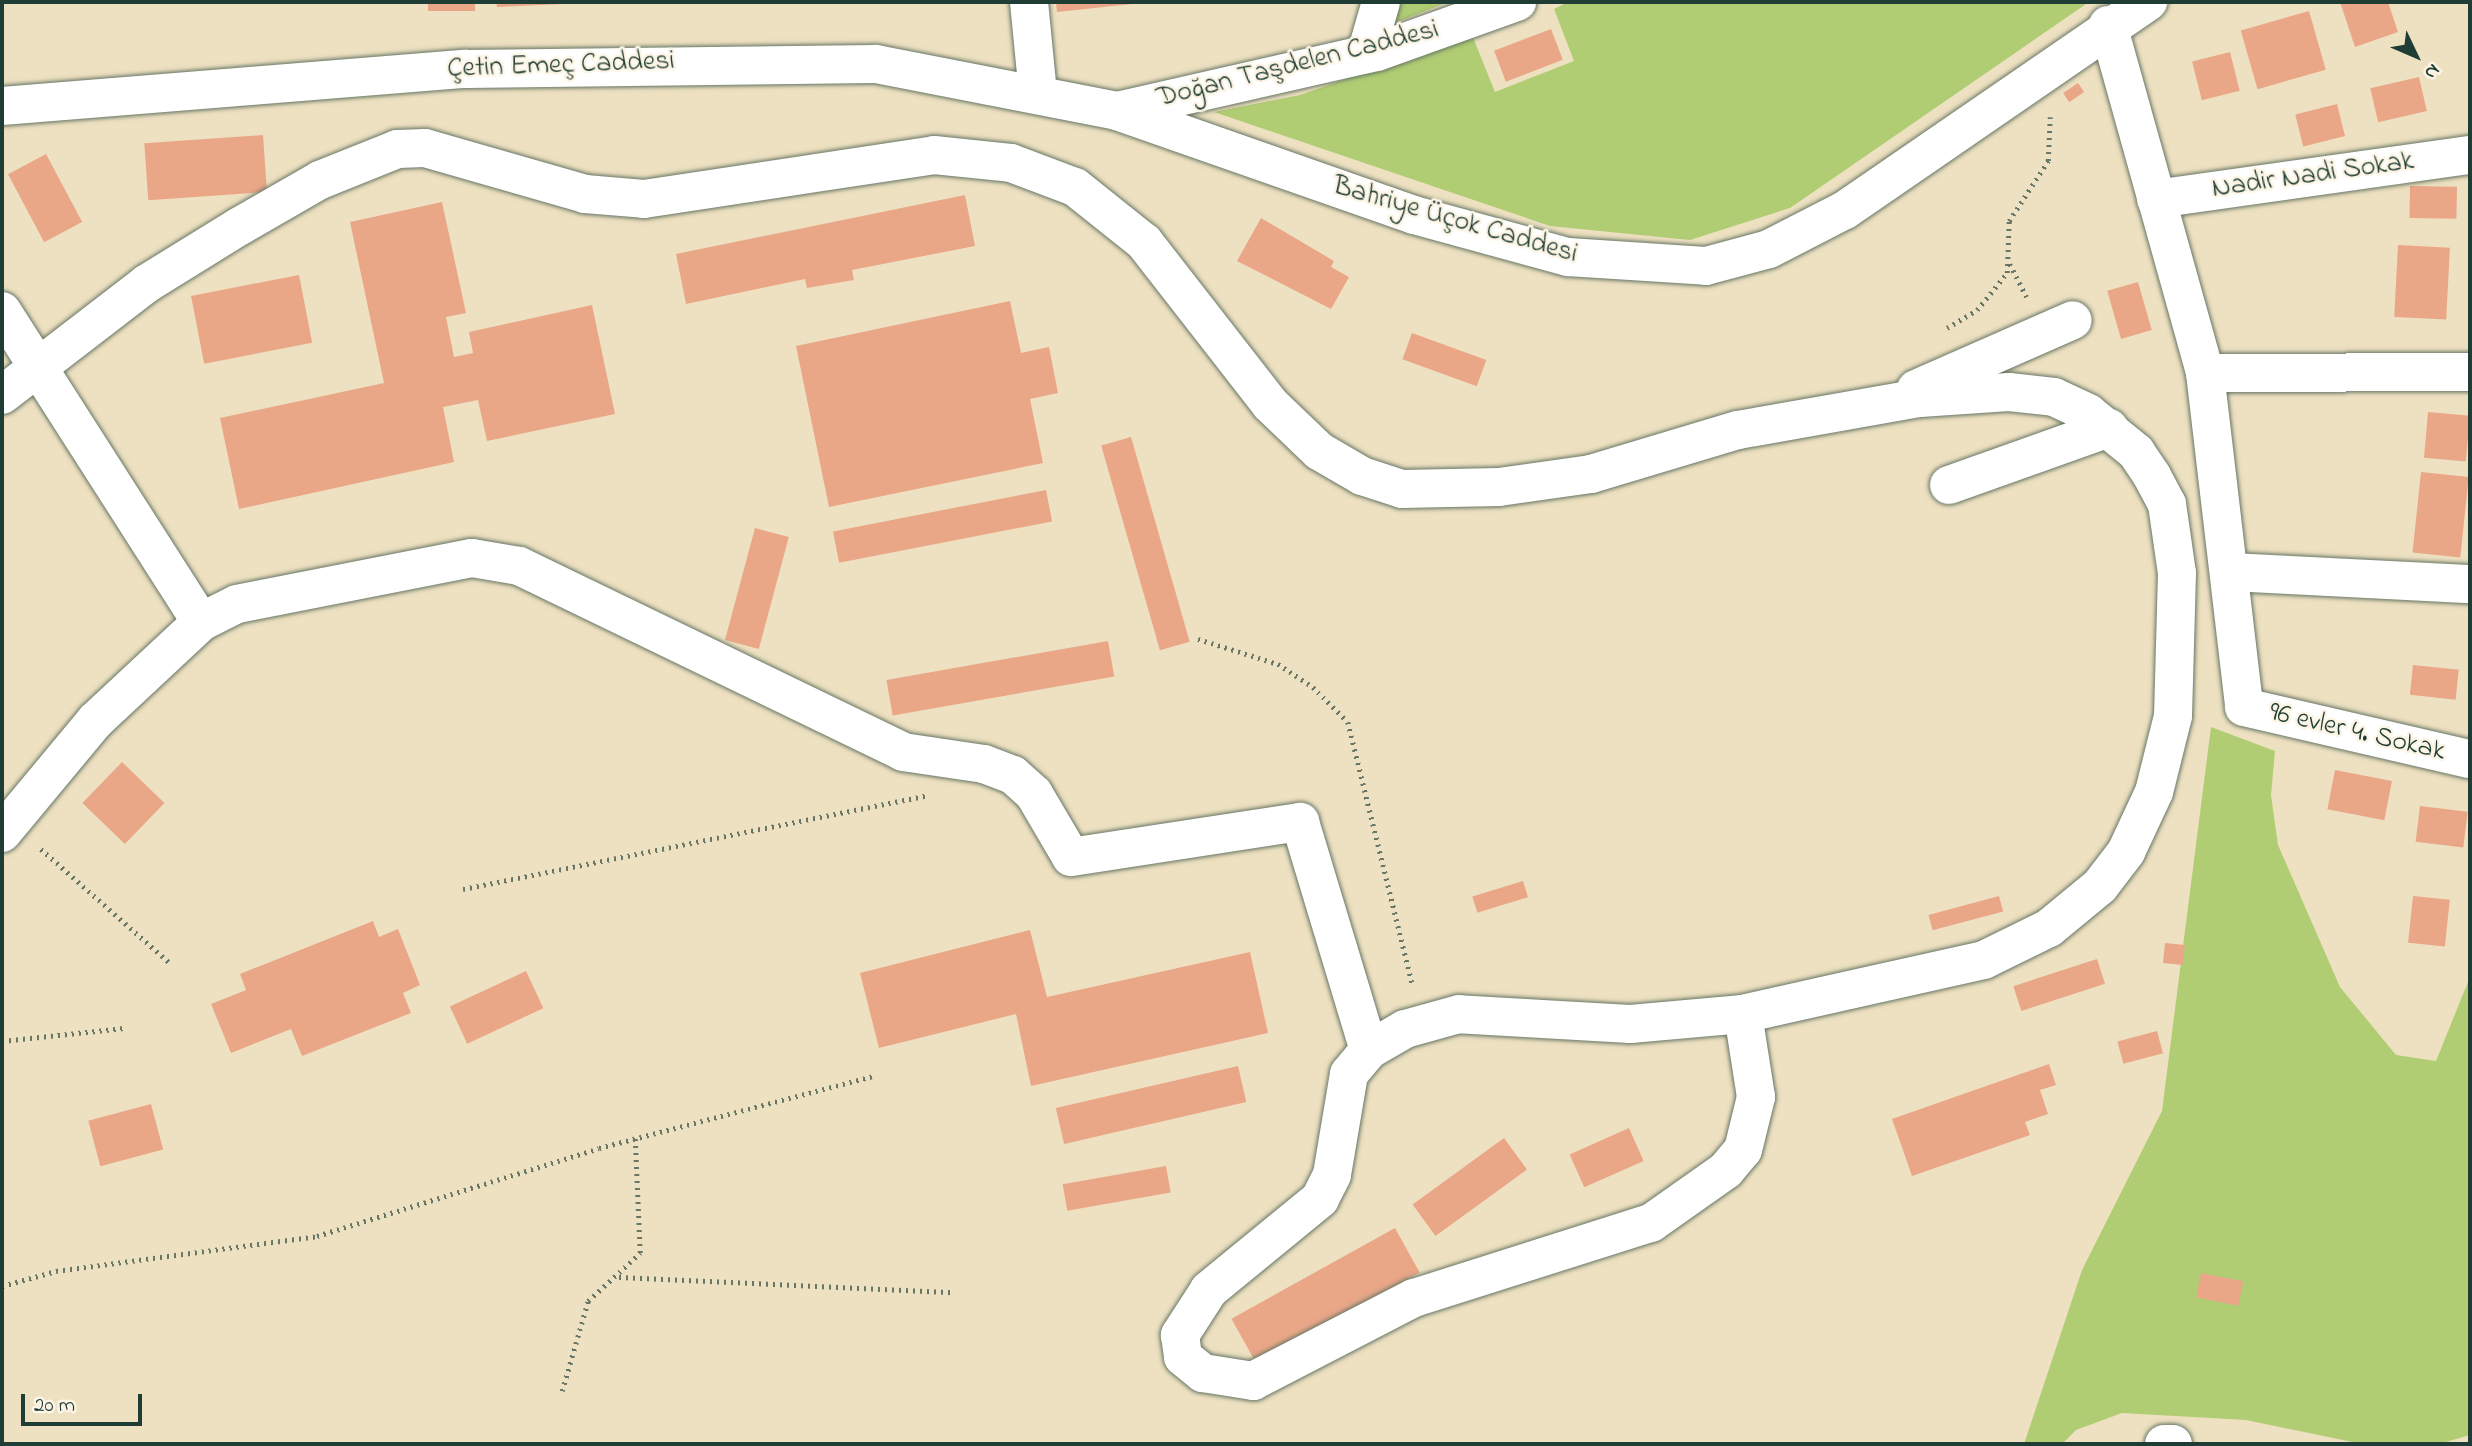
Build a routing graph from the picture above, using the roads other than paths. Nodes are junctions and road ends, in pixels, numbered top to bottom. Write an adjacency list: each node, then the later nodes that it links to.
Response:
1 (1029, 2): 7 (street)
2 (1381, 2): 6 (street)
3 (1517, 2): 6 (street, Doğan Taşdelen Caddesi)
4 (2148, 2): 5 (street, Bahriye Üçok Caddesi)
5 (2108, 25): 9 (street, Bahriye Üçok Caddesi); 11 (street)
6 (1366, 54): 9 (street, Doğan Taşdelen Caddesi)
7 (1038, 94): 8 (street, Çetin Emeç Caddesi); 9 (street, Çetin Emeç Caddesi)
8 (2, 106)
9 (1117, 111)
10 (2470, 155): 11 (street, Nadir Nadi Sokak)
11 (2156, 198): 16 (street)
12 (2, 311): 14 (street)
13 (2073, 320): 18 (street)
14 (39, 367): 17 (street); 18 (street); 23 (street)
15 (2470, 372): 16 (street)
16 (2205, 373): 21 (street)
17 (2, 395)
18 (1879, 405): 19 (street)
19 (2109, 428): 20 (street); 26 (street)
20 (1949, 485)
21 (2230, 572): 22 (street); 24 (street, 96 evler 4. Sokak)
22 (2470, 584)
23 (201, 622): 25 (street); 27 (street)
24 (2470, 759)
25 (7, 827)
26 (1743, 1014): 27 (street); 27 (street)
27 (1368, 1050)
28 (2164, 1444): 29 (street)
29 (2173, 1444)

